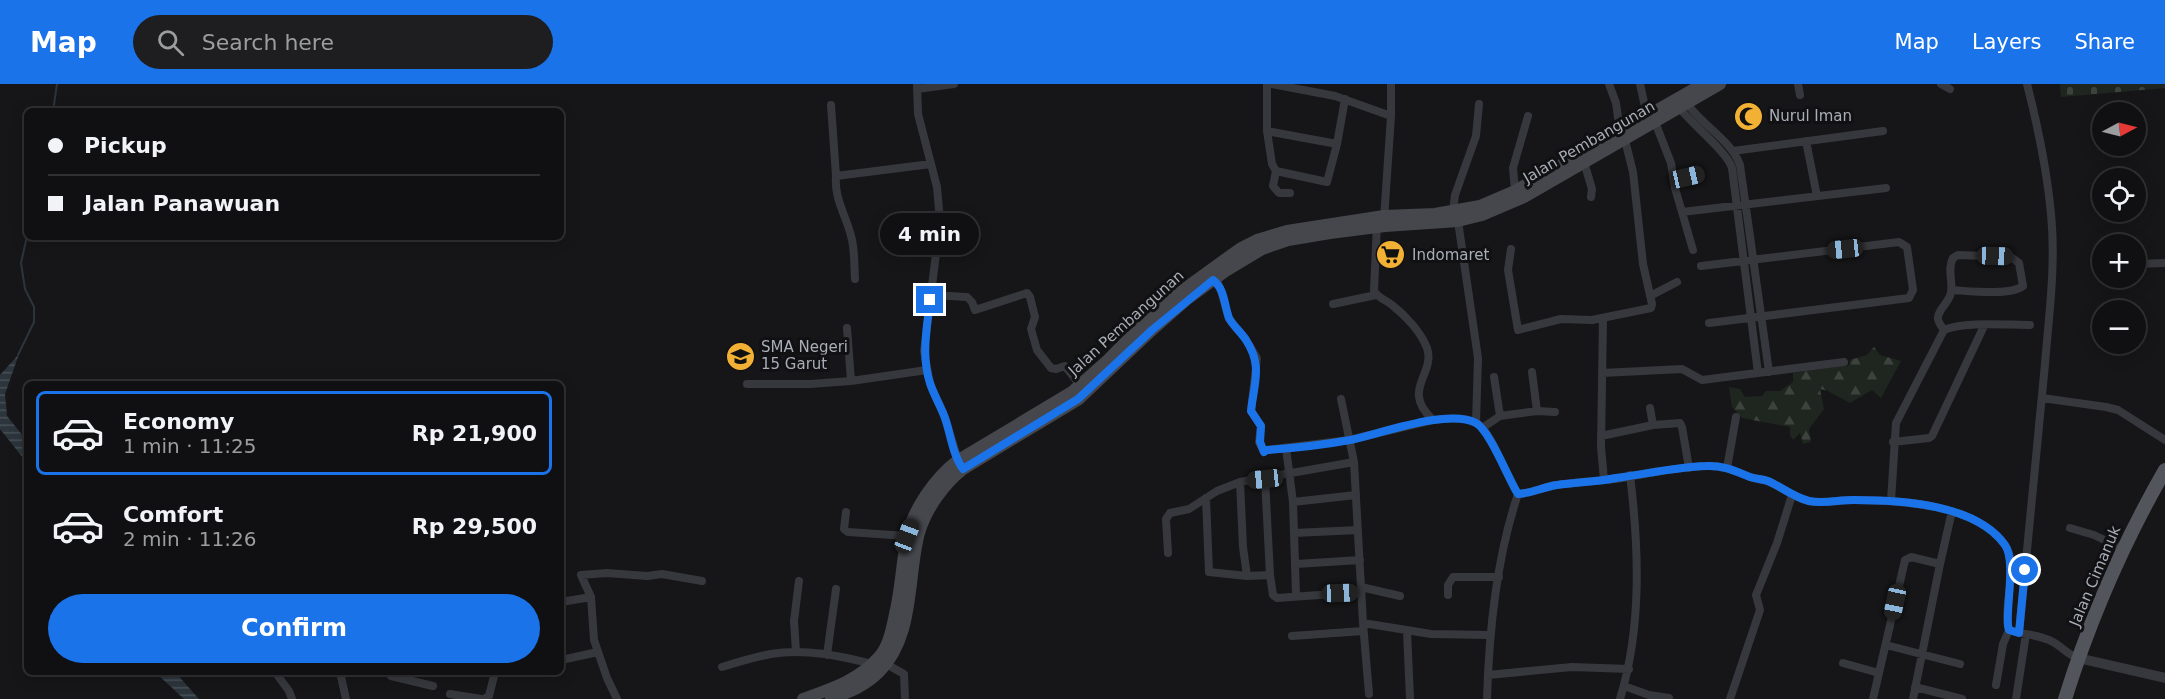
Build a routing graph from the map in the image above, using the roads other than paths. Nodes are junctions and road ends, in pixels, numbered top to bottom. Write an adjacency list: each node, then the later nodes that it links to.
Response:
1 (954, 84): 13 (street)
2 (1267, 84): 27 (street)
3 (1275, 84): 14 (street)
4 (1335, 84): 17 (street)
5 (1391, 84): 23 (street)
6 (1609, 84): 29 (street)
7 (1640, 84): 25 (street)
8 (1703, 84): 19 (main road, Jalan Pembangunan)
9 (1720, 84): 19 (main road, Jalan Pembangunan)
10 (1798, 84): 16 (street)
11 (1941, 84): 15 (street)
12 (2026, 84): 22 (street); 81 (street)
13 (917, 86): 34 (street)
14 (1311, 87): 17 (street)
15 (1950, 89)
16 (1800, 95)
17 (1335, 96): 18 (street)
18 (1345, 99): 23 (street); 31 (street)
19 (1681, 102): 25 (main road, Jalan Pembangunan); 26 (street)
20 (1479, 104): 46 (street)
21 (831, 105): 37 (street)
22 (2029, 106)
23 (1391, 116): 47 (street)
24 (1528, 116): 40 (street)
25 (1652, 119): 29 (main road, Jalan Pembangunan); 38 (street)
26 (1701, 126): 32 (street); 44 (street)
27 (1267, 131): 31 (street); 35 (street)
28 (1883, 131): 30 (street)
29 (1622, 136): 33 (main road, Jalan Pembangunan); 40 (main road, Jalan Pembangunan); 61 (street)
30 (1806, 141): 32 (street); 43 (street)
31 (1337, 144): 35 (street)
32 (1733, 151): 44 (street)
33 (1584, 162): 42 (street); 46 (main road, Jalan Pembangunan)
34 (931, 164): 37 (street); 59 (street)
35 (1276, 171): 41 (street)
36 (1700, 174): 38 (street)
37 (836, 176): 55 (street)
38 (1674, 180): 45 (street)
39 (1886, 188): 43 (street)
40 (1515, 191): 46 (main road, Jalan Pembangunan)
41 (1290, 194)
42 (1591, 196)
43 (1817, 196): 44 (street)
44 (1740, 204): 45 (street); 50 (street)
45 (1682, 212): 49 (street)
46 (1456, 216): 47 (main road, Jalan Pembangunan); 89 (street)
47 (1381, 222): 53 (main road, Jalan Pembangunan); 60 (street)
48 (1511, 249): 64 (street)
49 (1693, 250)
50 (1749, 260): 54 (street); 63 (street); 63 (street)
51 (2165, 262): 52 (street)
52 (2146, 263)
53 (1226, 264): 56 (main road, Jalan Pembangunan); 70 (main road, Jalan Pembangunan)
54 (1701, 266)
55 (855, 279)
56 (1213, 280): 70 (main road, Jalan Pembangunan); 95 (street)
57 (1677, 282): 61 (street)
58 (1952, 290): 58 (street); 69 (street)
59 (931, 295): 72 (street); 80 (street)
60 (1376, 295): 62 (street); 88 (street)
61 (1650, 296): 64 (street)
62 (1333, 304)
63 (1756, 317): 65 (street); 74 (street); 76 (street)
64 (1603, 318): 75 (street)
65 (1709, 323)
66 (2030, 325): 67 (street)
67 (1984, 326): 69 (street); 94 (street)
68 (847, 328): 78 (street)
69 (1944, 330): 94 (street)
70 (1139, 335): 80 (main road, Jalan Pembangunan); 97 (main road, Jalan Pembangunan)
71 (1844, 362): 74 (street)
72 (927, 370): 78 (street); 97 (street)
73 (1532, 372): 84 (street)
74 (1769, 372): 76 (street)
75 (1602, 373): 76 (street); 91 (street)
76 (1758, 373)
77 (1494, 377): 86 (street)
78 (851, 381): 79 (street)
79 (747, 384)
80 (1080, 385): 97 (main road, Jalan Pembangunan)
81 (2042, 398): 93 (street); 138 (street)
82 (1341, 399): 92 (street)
83 (1650, 408): 90 (street)
84 (1537, 411): 85 (street); 86 (street)
85 (1555, 412)
86 (1500, 416): 89 (street)
87 (1736, 417): 99 (street)
88 (1433, 420): 89 (street); 92 (street)
89 (1479, 425): 106 (street)
90 (1653, 425): 91 (street); 98 (street)
91 (1601, 436): 104 (street)
92 (1350, 440): 95 (street); 96 (street)
93 (2165, 440)
94 (1893, 442): 110 (street)
95 (1286, 448): 101 (street)
96 (1354, 462): 101 (street); 107 (street)
97 (960, 465): 117 (main road, Jalan Pembangunan); 150 (main road, Jalan Pembangunan)
98 (1689, 468): 99 (street); 102 (street)
99 (1727, 468): 108 (street)
100 (2165, 470): 118 (main road, Jalan Cimanuk)
101 (1289, 473): 103 (street); 111 (street)
102 (1630, 475): 104 (street); 153 (street)
103 (1265, 479): 105 (street); 123 (street)
104 (1604, 480): 106 (street)
105 (1240, 482): 109 (street); 124 (street)
106 (1518, 494): 125 (street)
107 (1356, 495): 111 (street); 115 (street)
108 (1792, 495): 110 (street); 178 (street)
109 (1206, 498): 119 (street); 124 (street)
110 (1890, 501): 112 (street)
111 (1293, 502): 116 (street)
112 (1952, 511): 122 (street); 136 (street)
113 (846, 512): 117 (street)
114 (2070, 528): 118 (street)
115 (1358, 530): 116 (street); 120 (street)
116 (1294, 533): 121 (street)
117 (907, 536): 149 (main road, Jalan Pembangunan)
118 (2123, 549): 146 (main road, Jalan Cimanuk)
119 (1168, 553)
120 (1360, 560): 121 (street); 129 (street)
121 (1296, 564): 130 (street)
122 (1940, 564): 141 (street); 144 (street)
123 (1270, 574): 124 (street); 130 (street)
124 (1246, 576)
125 (1499, 577): 131 (street); 139 (street)
126 (702, 581): 133 (street)
127 (799, 581): 143 (street)
128 (836, 589): 145 (street)
129 (1361, 590): 130 (street); 132 (street); 135 (street)
130 (1296, 595)
131 (1448, 595)
132 (1400, 596)
133 (591, 597): 134 (street); 142 (street)
134 (564, 602)
135 (1363, 627): 137 (street); 140 (street); 166 (street)
136 (2009, 630): 138 (street); 161 (street)
137 (1407, 631): 139 (street); 175 (street)
138 (2023, 633): 146 (street); 182 (street)
139 (1490, 635): 159 (street)
140 (1292, 636)
141 (1886, 645): 144 (street); 154 (street)
142 (598, 652): 147 (street); 171 (street)
143 (796, 652): 145 (street); 152 (street)
144 (1921, 654): 151 (street); 164 (street)
145 (827, 655): 149 (street)
146 (2078, 658): 160 (street); 183 (main road, Jalan Cimanuk)
147 (564, 659)
148 (1843, 663): 154 (street)
149 (872, 664): 172 (main road, Jalan Pembangunan)
150 (886, 664): 173 (main road, Jalan Pembangunan); 174 (street)
151 (1960, 664)
152 (722, 667)
153 (1629, 669): 159 (street); 163 (street)
154 (1879, 673): 179 (street)
155 (277, 675): 168 (street)
156 (341, 675): 169 (street)
157 (392, 675): 162 (street)
158 (494, 675): 170 (street)
159 (1488, 675): 176 (street)
160 (2165, 678)
161 (1996, 685)
162 (434, 686)
163 (1624, 686): 167 (street); 177 (street)
164 (1915, 687): 180 (street); 181 (street)
165 (450, 694): 170 (street)
166 (1369, 694)
167 (1670, 698)
168 (292, 699)
169 (346, 699)
170 (482, 699)
171 (617, 699)
172 (803, 699)
173 (831, 699)
174 (905, 699)
175 (1410, 699)
176 (1487, 699)
177 (1620, 699)
178 (1730, 699)
179 (1873, 699)
180 (1913, 699)
181 (1962, 699)
182 (2016, 699)
183 (2065, 699)

